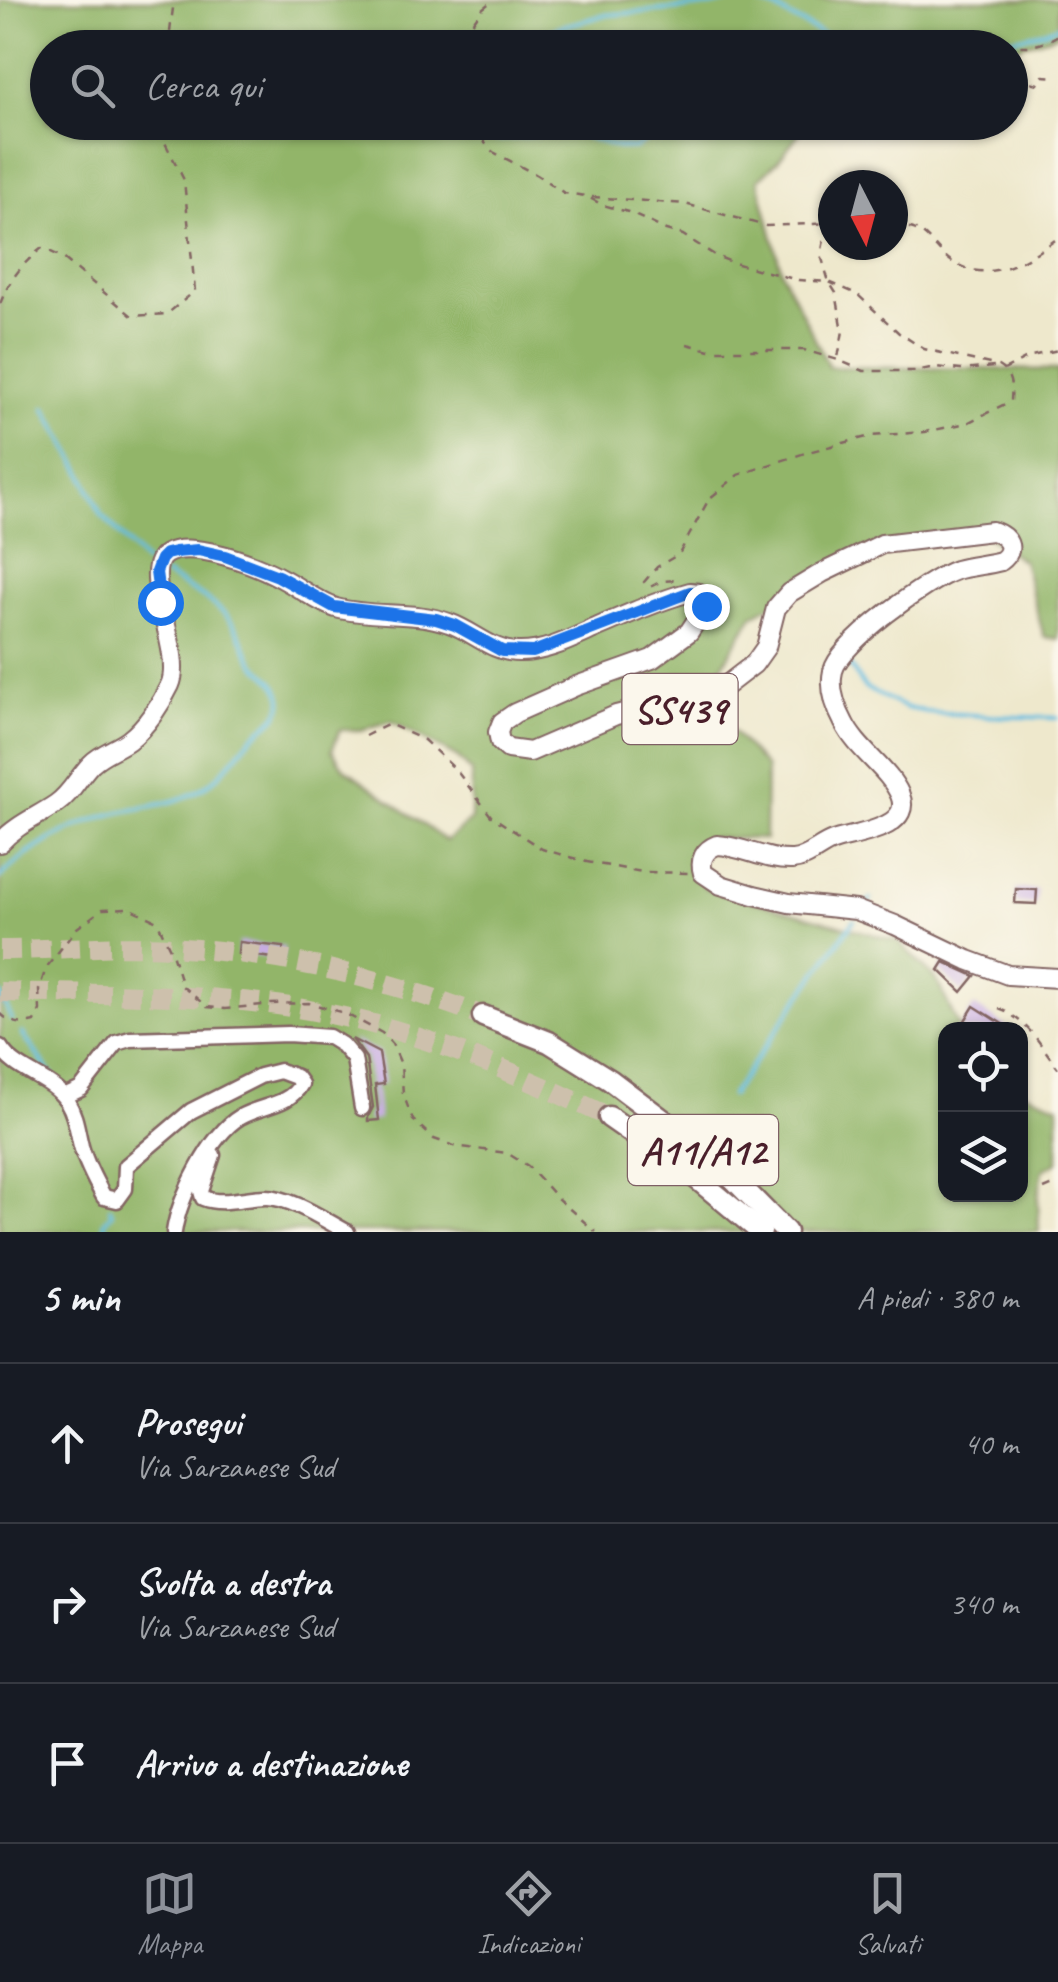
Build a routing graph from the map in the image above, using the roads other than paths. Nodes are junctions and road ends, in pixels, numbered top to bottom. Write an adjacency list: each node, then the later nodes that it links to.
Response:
1 (0, 843): 2 (main road, SS439)
2 (1058, 978)
3 (483, 1016): 12 (highway, A11/A12)
4 (0, 1046): 5 (street)
5 (64, 1097): 6 (street); 8 (street)
6 (362, 1108)
7 (609, 1116): 11 (highway, A11/A12)
8 (217, 1138): 9 (street); 10 (street)
9 (174, 1232)
10 (347, 1232)
11 (761, 1232)
12 (786, 1232)

